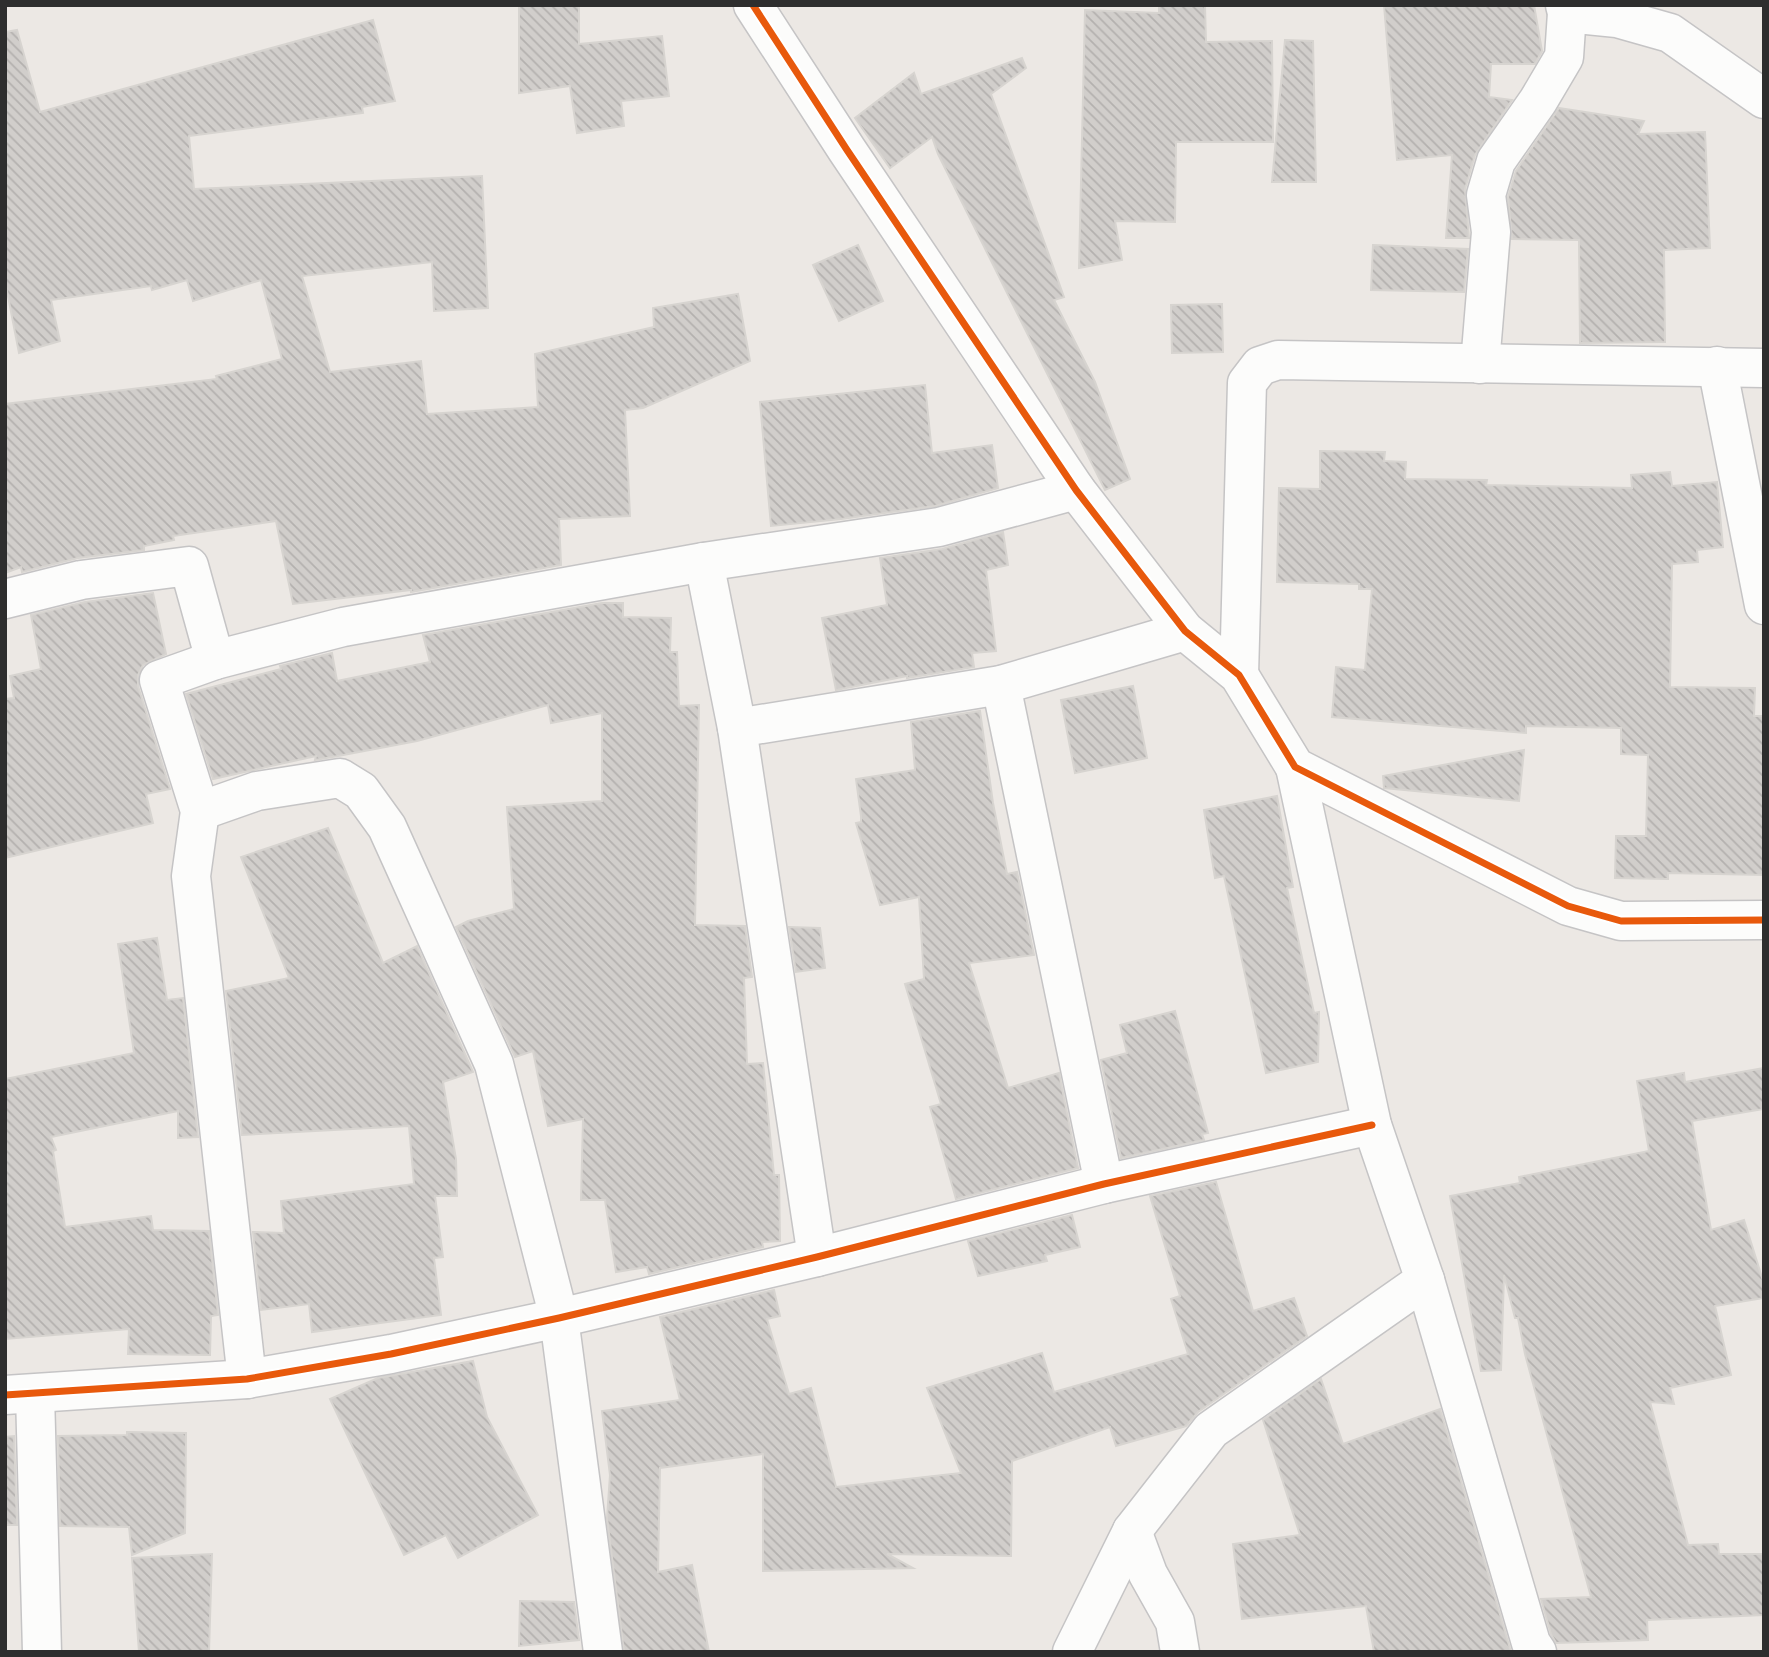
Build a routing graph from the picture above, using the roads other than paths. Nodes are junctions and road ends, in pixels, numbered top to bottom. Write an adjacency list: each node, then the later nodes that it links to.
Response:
1 (753, 5): 7 (street)
2 (1566, 9): 3 (street); 4 (street)
3 (1764, 99)
4 (1480, 364): 5 (street); 13 (street)
5 (1717, 366): 6 (street); 10 (street)
6 (1764, 368)
7 (1076, 490): 8 (street); 11 (street)
8 (704, 562): 12 (street); 15 (street)
9 (5, 599): 12 (street)
10 (1764, 606)
11 (1185, 631): 13 (street); 14 (street)
12 (215, 660): 17 (street)
13 (1239, 675): 16 (street)
14 (1001, 685): 15 (street); 20 (street)
15 (737, 728): 21 (street)
16 (1295, 767): 18 (street); 19 (street)
17 (200, 811): 23 (street); 24 (street)
18 (1764, 920)
19 (1372, 1125): 20 (street); 22 (street)
20 (1104, 1184): 21 (street)
21 (817, 1257): 23 (street)
22 (1425, 1280): 26 (street); 31 (street)
23 (559, 1318): 24 (street); 28 (street)
24 (247, 1379): 25 (street)
25 (20, 1394): 27 (street)
26 (1132, 1531): 29 (street); 30 (street)
27 (42, 1652)
28 (603, 1652)
29 (1072, 1652)
30 (1180, 1652)
31 (1536, 1652)

